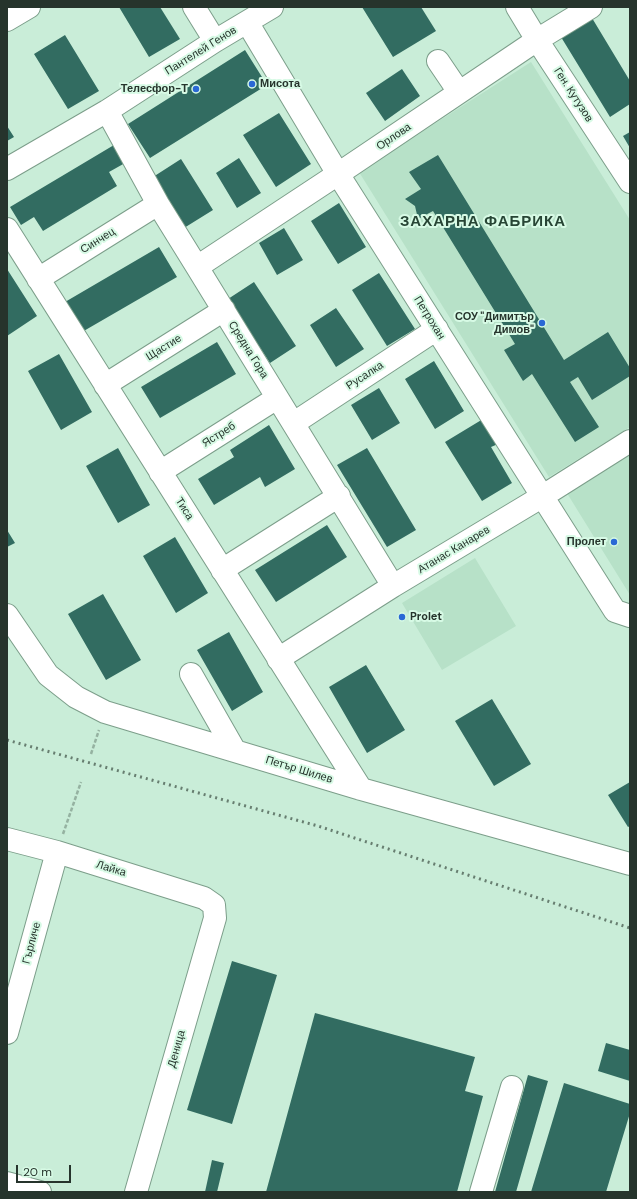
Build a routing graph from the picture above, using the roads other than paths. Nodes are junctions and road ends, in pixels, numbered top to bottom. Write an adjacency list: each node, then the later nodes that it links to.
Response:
1 (29, 7): 6 (street)
2 (194, 7): 9 (street)
3 (272, 7): 7 (street, Пантелей Генов)
4 (517, 7): 8 (street, Ген. Кутузов)
5 (591, 7): 8 (street, Орлова)
6 (7, 20)
7 (247, 22): 9 (street, Пантелей Генов); 14 (street, Петрохан)
8 (537, 40): 11 (street, Орлова); 15 (street, Ген. Кутузов)
9 (215, 42): 12 (street, Пантелей Генов)
10 (438, 61): 11 (street)
11 (459, 92): 14 (street, Орлова)
12 (107, 111): 13 (street, Пантелей Генов); 16 (street, Средна Гора)
13 (7, 169)
14 (338, 174): 18 (street, Орлова); 21 (street, Петрохан)
15 (630, 182)
16 (158, 204): 18 (street, Средна Гора); 19 (street, Синчец)
17 (7, 230): 19 (street, Тиса)
18 (196, 267): 20 (street, Средна Гора)
19 (38, 279): 22 (street, Тиса)
20 (224, 310): 22 (street, Щастие); 23 (street, Средна Гора)
21 (437, 329): 24 (street, Русалка); 28 (street, Петрохан)
22 (105, 385): 26 (street, Тиса)
23 (277, 398): 24 (street, Средна Гора); 26 (street, Ястреб)
24 (294, 423): 27 (street, Средна Гора)
25 (630, 441): 28 (street, Атанас Канарев)
26 (160, 472): 29 (street, Тиса)
27 (339, 496): 29 (street); 30 (street, Средна Гора)
28 (543, 496): 30 (street, Атанас Канарев); 31 (street, Петрохан)
29 (222, 570): 33 (street, Тиса)
30 (393, 586): 33 (street, Атанас Канарев)
31 (622, 613)
32 (7, 615): 35 (street, Петър Шилев)
33 (278, 659): 36 (street, Тиса)
34 (191, 674): 35 (street)
35 (235, 751): 36 (street, Петър Шилев)
36 (361, 789): 39 (street, Петър Шилев)
37 (7, 839): 38 (street, Лайка)
38 (57, 852): 40 (street, Лайка); 41 (street, Гърличе)
39 (630, 864)
40 (214, 905): 45 (street, Деница)
41 (7, 1033)
42 (512, 1087): 46 (street)
43 (7, 1183): 44 (street)
44 (40, 1192)
45 (136, 1192)
46 (480, 1192)

